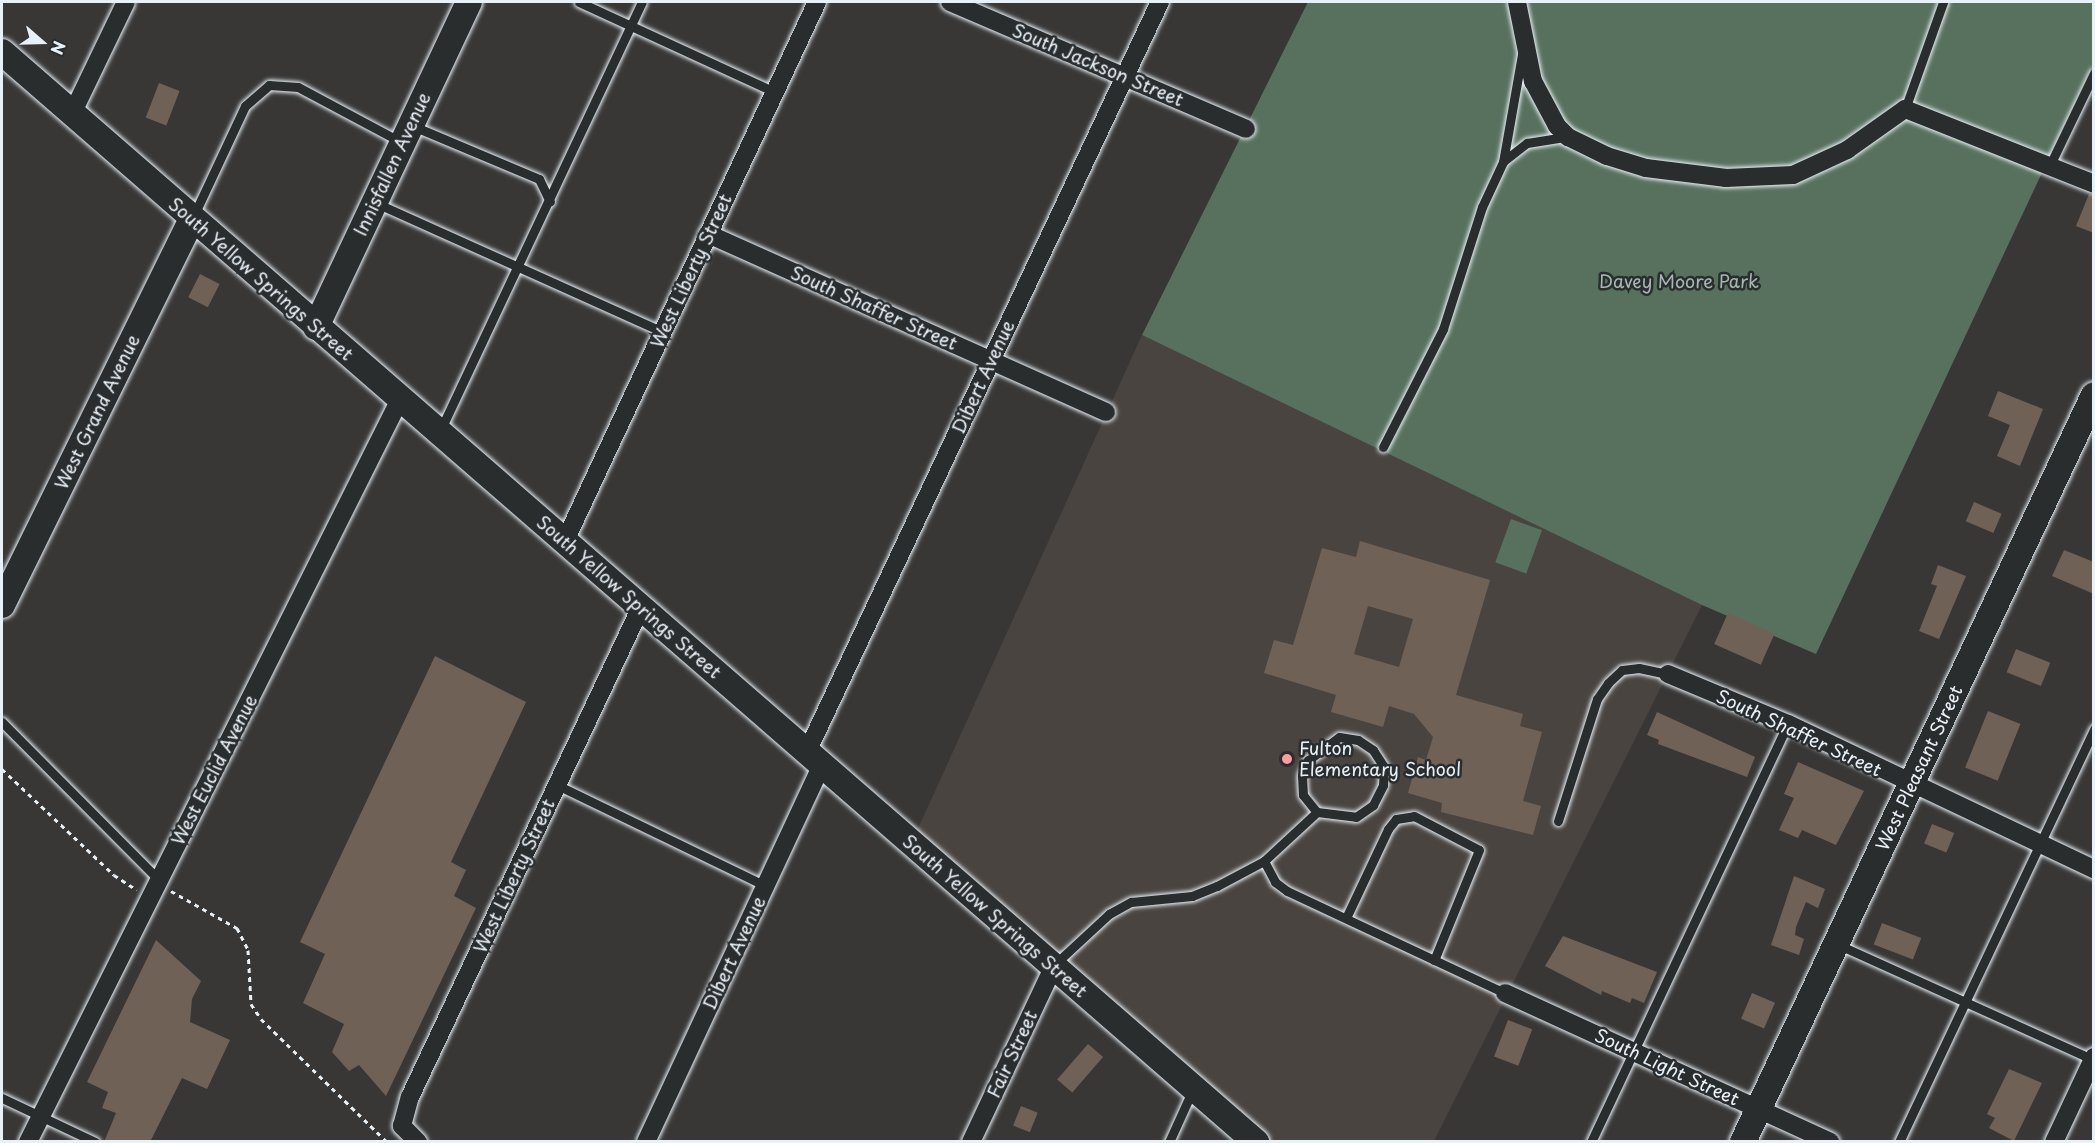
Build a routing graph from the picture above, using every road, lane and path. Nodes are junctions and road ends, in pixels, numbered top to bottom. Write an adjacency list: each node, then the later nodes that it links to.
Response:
1 (126, 2): 17 (street)
2 (469, 2): 19 (main road, Innisfallen Avenue)
3 (579, 2): 10 (lane)
4 (642, 2): 10 (lane)
5 (817, 2): 15 (street, West Liberty Street)
6 (950, 2): 14 (street, South Jackson Street)
7 (1160, 2): 14 (street, Dibert Avenue)
8 (1517, 2): 11 (street)
9 (1943, 2): 16 (lane)
10 (632, 24): 15 (lane); 25 (lane)
11 (1525, 37): 20 (street); 21 (lane)
12 (2, 52): 17 (main road, South Yellow Springs Street)
13 (2094, 73): 22 (lane)
14 (1124, 77): 18 (street, South Jackson Street); 31 (street, Dibert Avenue)
15 (775, 92): 27 (street, West Liberty Street)
16 (1905, 109): 20 (street); 22 (street)
17 (72, 114): 26 (main road, South Yellow Springs Street)
18 (1246, 129)
19 (406, 134): 24 (main road, Innisfallen Avenue); 25 (lane); 26 (lane)
20 (1568, 137): 21 (lane)
21 (1503, 162): 36 (lane)
22 (2049, 165): 23 (street)
23 (2094, 184)
24 (374, 202): 28 (lane); 29 (main road, Innisfallen Avenue)
25 (550, 202): 28 (lane)
26 (192, 219): 29 (main road, South Yellow Springs Street); 38 (main road, West Grand Avenue)
27 (708, 234): 30 (street, West Liberty Street); 31 (street, South Shaffer Street)
28 (520, 266): 30 (lane); 35 (lane)
29 (316, 327): 33 (main road, South Yellow Springs Street)
30 (663, 332): 37 (street, West Liberty Street)
31 (991, 360): 34 (street, South Shaffer Street); 44 (street, Dibert Avenue)
32 (2094, 395): 47 (main road, West Pleasant Street)
33 (400, 399): 35 (main road, South Yellow Springs Street); 53 (street, West Euclid Avenue)
34 (1106, 412)
35 (439, 433): 37 (main road, South Yellow Springs Street)
36 (1383, 447)
37 (565, 542): 39 (main road, South Yellow Springs Street)
38 (2, 605)
39 (641, 607): 44 (main road, South Yellow Springs Street); 46 (street, West Liberty Street)
40 (1668, 674): 42 (street, South Shaffer Street); 49 (lane)
41 (2, 722): 53 (lane)
42 (1788, 724): 47 (street, South Shaffer Street); 62 (lane)
43 (2094, 729): 50 (lane)
44 (814, 759): 54 (street, Dibert Avenue); 59 (main road, South Yellow Springs Street)
45 (2, 769): 55 (path)
46 (557, 785): 54 (lane); 71 (street, West Liberty Street)
47 (1911, 786): 50 (street, South Shaffer Street); 57 (main road, West Pleasant Street)
48 (1317, 812): 48 (lane); 51 (lane)
49 (1558, 821)
50 (2038, 844): 52 (street, South Shaffer Street); 61 (lane)
51 (1264, 861): 56 (lane); 59 (lane)
52 (2094, 869)
53 (165, 885): 67 (street, West Euclid Avenue); 70 (path)
54 (766, 886): 72 (street, Dibert Avenue)
55 (135, 890)
56 (1346, 918): 58 (lane); 58 (lane)
57 (1836, 944): 61 (lane); 66 (main road, West Pleasant Street)
58 (1434, 960): 60 (lane)
59 (1054, 966): 64 (main road, South Yellow Springs Street); 73 (street, Fair Street)
60 (1504, 993): 62 (street, South Light Street)
61 (1964, 1002): 63 (lane); 79 (lane)
62 (1632, 1051): 66 (street, South Light Street); 76 (lane)
63 (2093, 1059): 80 (street)
64 (1194, 1088): 74 (lane); 75 (main road, South Yellow Springs Street)
65 (2, 1098): 67 (lane)
66 (1758, 1109): 77 (main road, West Pleasant Street); 78 (street, South Light Street)
67 (41, 1117): 68 (street, West Euclid Avenue); 69 (lane)
68 (28, 1142)
69 (95, 1142)
70 (387, 1142)
71 (418, 1142)
72 (646, 1142)
73 (971, 1142)
74 (1169, 1142)
75 (1256, 1142)
76 (1591, 1142)
77 (1743, 1142)
78 (1830, 1142)
79 (1899, 1142)
80 (2054, 1142)

